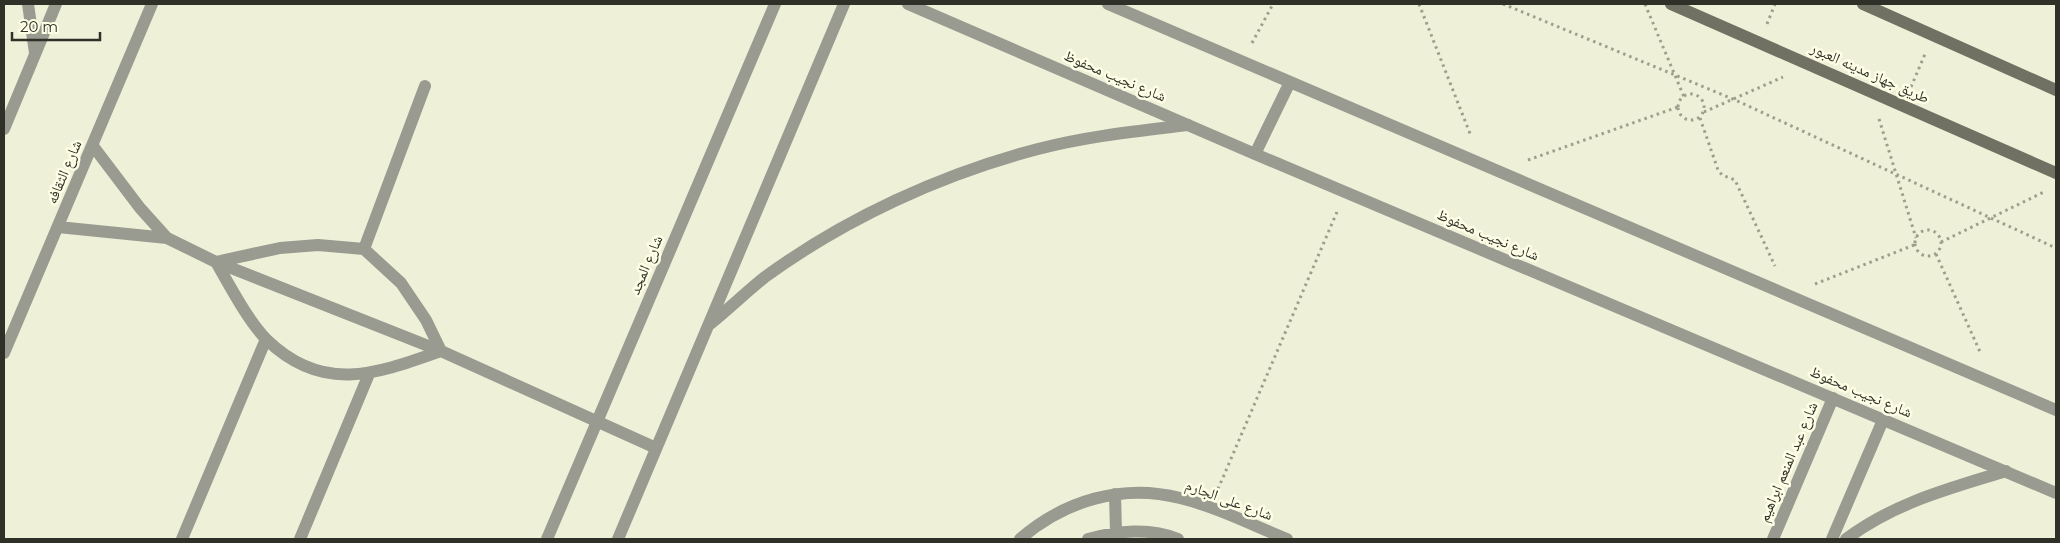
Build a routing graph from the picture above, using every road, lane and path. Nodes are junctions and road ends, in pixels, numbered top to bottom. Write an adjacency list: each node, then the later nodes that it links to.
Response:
1 (28, 4): 15 (street)
2 (56, 4): 15 (street)
3 (152, 4): 31 (street, شارع الثقافه)
4 (775, 4): 59 (street, شارع المجد)
5 (844, 4): 50 (street)
6 (908, 4): 29 (street, شارع نجيب محفوظ)
7 (1108, 4): 16 (street)
8 (1273, 4): 16 (path)
9 (1419, 4): 33 (path)
10 (1503, 4): 18 (path)
11 (1645, 4): 18 (path)
12 (1671, 4): 17 (main road, طريق جهاز مدينه العبور)
13 (1863, 4): 14 (main road)
14 (1934, 35): 21 (main road); 25 (path)
15 (35, 55): 30 (street)
16 (1242, 61): 19 (street)
17 (1810, 64): 22 (main road, طريق جهاز مدينه العبور); 24 (path)
18 (1675, 76): 23 (path); 24 (path)
19 (1290, 82): 32 (street); 33 (street)
20 (425, 86): 46 (street)
21 (2056, 90)
22 (1871, 91): 25 (main road, طريق جهاز مدينه العبور); 36 (path)
23 (1684, 97): 26 (path); 27 (path)
24 (1732, 100): 27 (path); 36 (path)
25 (1903, 106): 35 (main road, طريق جهاز مدينه العبور)
26 (1678, 107): 28 (path); 34 (path)
27 (1704, 112): 28 (path)
28 (1700, 118): 49 (path)
29 (1188, 124): 32 (street, شارع نجيب محفوظ); 50 (street)
30 (4, 129)
31 (93, 146): 40 (street, شارع الثقافه); 41 (street)
32 (1255, 154): 38 (street, شارع نجيب محفوظ)
33 (1482, 164): 34 (street)
34 (1498, 171): 49 (street)
35 (2056, 173)
36 (1896, 174): 39 (path); 42 (path)
37 (2048, 190): 39 (path)
38 (1346, 193): 56 (street, شارع نجيب محفوظ); 64 (path)
39 (1991, 218): 43 (path); 45 (path)
40 (58, 228): 41 (street); 53 (street, شارع الثقافه)
41 (167, 238): 48 (street)
42 (1916, 238): 43 (path); 44 (path)
43 (1941, 242): 47 (path)
44 (1914, 245): 47 (path); 49 (path)
45 (2056, 248)
46 (364, 249): 48 (street); 52 (street)
47 (1936, 254): 55 (path)
48 (216, 262): 51 (street); 52 (street)
49 (1788, 295): 55 (street)
50 (708, 326): 60 (street)
51 (266, 339): 54 (street); 66 (street)
52 (442, 351): 54 (street); 59 (street)
53 (4, 353)
54 (370, 374): 67 (street)
55 (1994, 383): 57 (street)
56 (1833, 398): 58 (street, شارع نجيب محفوظ); 74 (street, شارع عبد المنعم ابراهيم)
57 (2056, 410)
58 (1883, 420): 61 (street, شارع نجيب محفوظ); 75 (street)
59 (597, 422): 60 (street); 68 (street, شارع المجد)
60 (656, 448): 69 (street)
61 (2006, 471): 62 (street, شارع نجيب محفوظ); 76 (street)
62 (2056, 493)
63 (1115, 494): 64 (street, شارع على الجارم); 65 (street); 70 (street, شارع على الجارم)
64 (1210, 508): 73 (street, شارع على الجارم)
65 (1116, 532): 71 (street); 72 (street)
66 (182, 539)
67 (300, 539)
68 (547, 539)
69 (618, 539)
70 (1020, 539)
71 (1088, 539)
72 (1178, 539)
73 (1287, 539)
74 (1773, 539)
75 (1832, 539)
76 (1846, 539)

